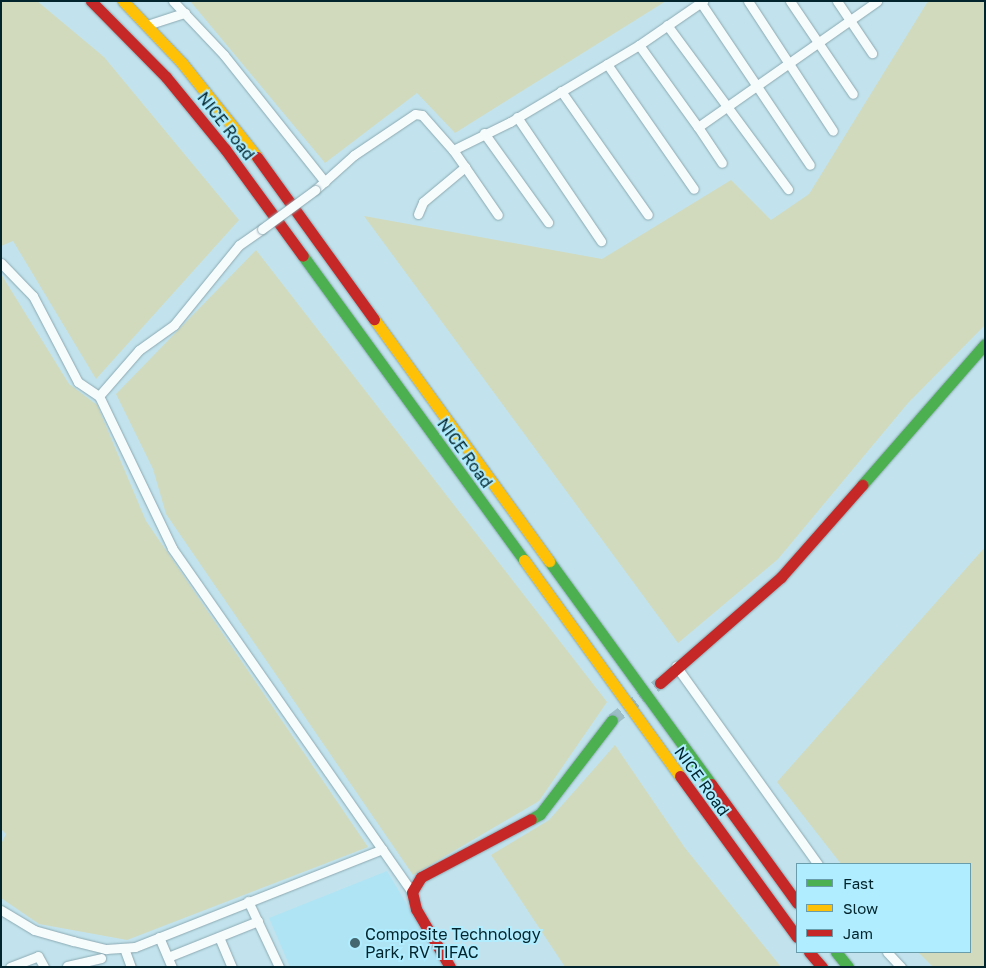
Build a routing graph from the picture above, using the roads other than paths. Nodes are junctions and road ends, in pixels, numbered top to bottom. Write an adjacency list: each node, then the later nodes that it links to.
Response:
1 (91, 1): 51 (main road, NICE Road)
2 (123, 1): 11 (main road, NICE Road)
3 (173, 1): 9 (street)
4 (748, 1): 17 (street)
5 (790, 1): 13 (street)
6 (836, 1): 10 (street)
7 (877, 1): 10 (street)
8 (702, 2): 12 (street); 18 (street)
9 (185, 13): 11 (street); 30 (street)
10 (850, 20): 13 (street); 15 (street)
11 (147, 25): 48 (main road, NICE Road)
12 (667, 25): 14 (street); 21 (street)
13 (818, 43): 17 (street); 20 (street)
14 (639, 45): 16 (street); 23 (street)
15 (872, 53)
16 (608, 64): 19 (street); 31 (street)
17 (788, 64): 18 (street); 24 (street)
18 (756, 86): 21 (street); 28 (street)
19 (561, 91): 22 (street); 35 (street)
20 (853, 94)
21 (728, 106): 23 (street); 32 (street)
22 (517, 117): 25 (street); 37 (street)
23 (698, 127): 27 (street)
24 (833, 131)
25 (484, 133): 26 (street); 36 (street)
26 (453, 150): 29 (street); 30 (street)
27 (722, 163)
28 (810, 165)
29 (465, 167): 33 (street); 34 (street)
30 (325, 182): 40 (street, bridge)
31 (694, 189)
32 (788, 189)
33 (418, 214)
34 (498, 215)
35 (648, 215)
36 (548, 222)
37 (601, 241)
38 (1, 264): 40 (street)
39 (985, 344): 41 (main road)
40 (99, 396): 44 (street)
41 (676, 666): 42 (main road); 45 (street)
42 (660, 683)
43 (612, 720): 46 (main road)
44 (382, 849): 46 (street); 47 (street)
45 (817, 863)
46 (412, 892): 70 (main road)
47 (248, 901): 50 (street); 52 (street)
48 (796, 902)
49 (1, 910): 55 (street)
50 (258, 922): 53 (street); 63 (street)
51 (796, 936)
52 (159, 937): 54 (street); 59 (street)
53 (219, 937): 59 (street); 69 (street)
54 (124, 948): 55 (street); 67 (street)
55 (106, 950): 60 (street)
56 (810, 953): 71 (main road)
57 (837, 953): 72 (main road)
58 (888, 953): 73 (street)
59 (168, 957): 68 (street)
60 (101, 958): 62 (street); 66 (street)
61 (22, 964): 64 (street); 65 (street)
62 (67, 966)
63 (277, 966)
64 (10, 967)
65 (44, 967)
66 (96, 967)
67 (131, 967)
68 (172, 967)
69 (232, 967)
70 (450, 967)
71 (822, 967)
72 (848, 967)
73 (901, 967)

